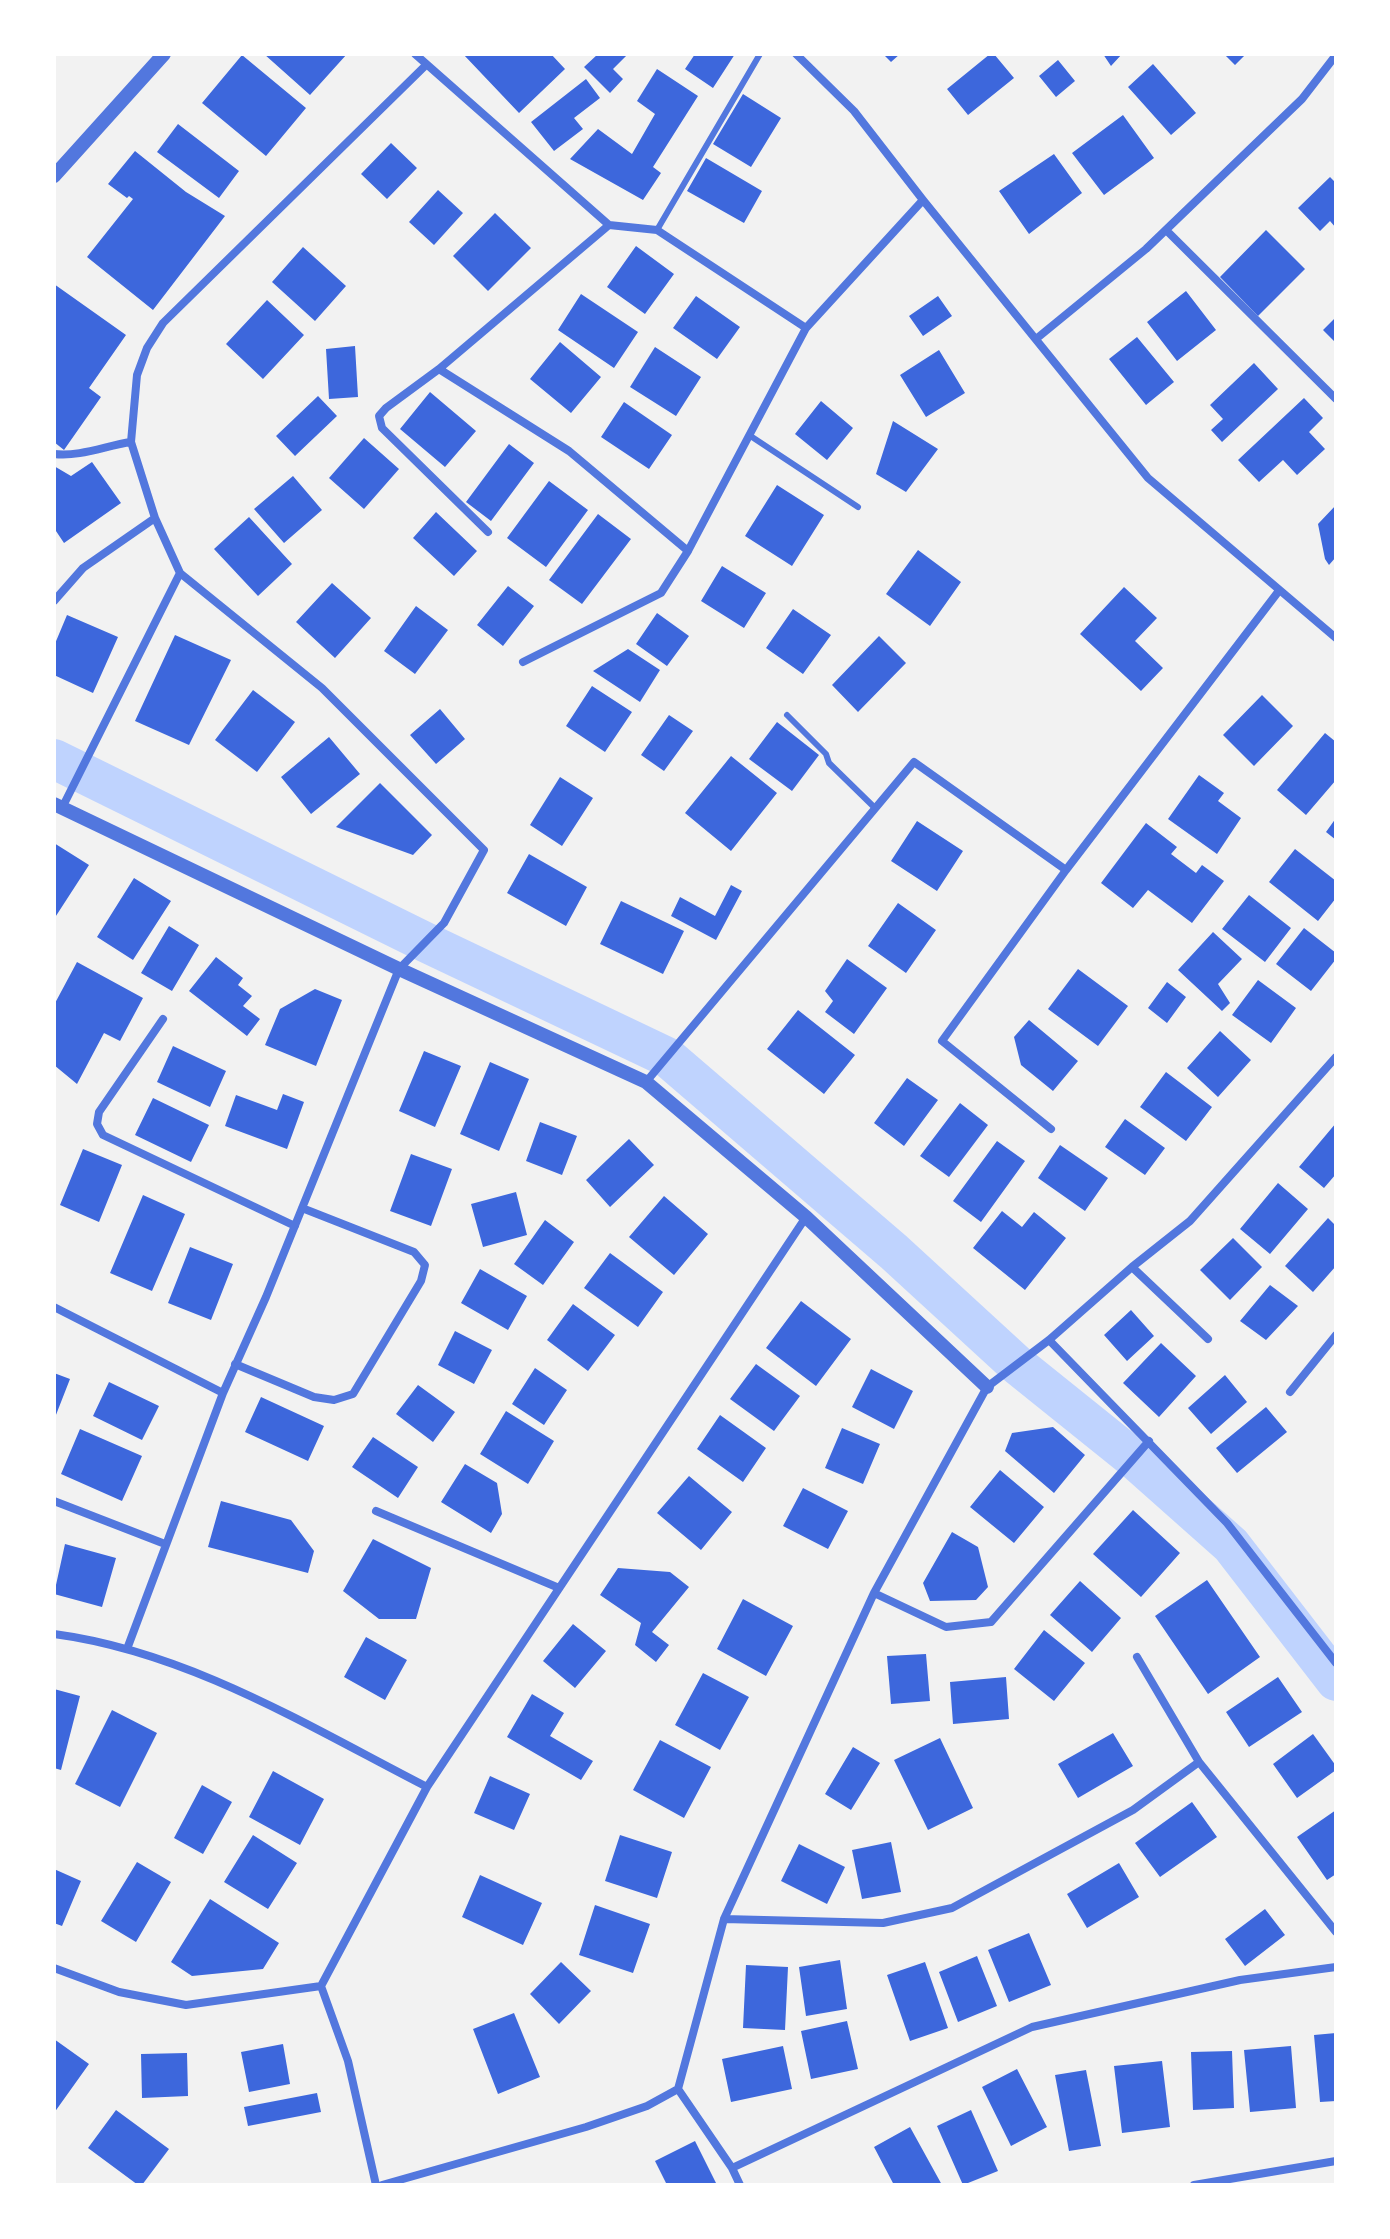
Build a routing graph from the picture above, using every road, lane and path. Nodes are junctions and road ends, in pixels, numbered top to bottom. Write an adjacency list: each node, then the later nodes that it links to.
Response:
1 (164, 54): 7 (street)
2 (415, 54): 6 (street)
3 (760, 54): 10 (lane)
4 (796, 54): 8 (street)
5 (1336, 55): 11 (street)
6 (426, 65): 9 (street); 17 (street)
7 (54, 176)
8 (923, 200): 12 (street); 13 (street)
9 (609, 225): 10 (street); 14 (street)
10 (657, 230): 12 (street)
11 (1166, 230): 13 (street); 15 (street)
12 (806, 328): 16 (street)
13 (1036, 339): 24 (street)
14 (439, 369): 21 (street); 22 (street)
15 (1336, 399)
16 (749, 435): 19 (lane); 22 (street)
17 (131, 442): 18 (street); 20 (street)
18 (54, 454)
19 (858, 507)
20 (155, 518): 23 (street); 25 (street)
21 (488, 532)
22 (688, 551): 27 (street)
23 (180, 573): 29 (street); 32 (street)
24 (1278, 592): 26 (street); 31 (street)
25 (54, 601)
26 (1336, 638)
27 (523, 662)
28 (787, 715): 30 (lane)
29 (58, 806): 32 (street)
30 (875, 808): 31 (street); 35 (street)
31 (1066, 870): 36 (street)
32 (399, 969): 35 (street); 37 (street)
33 (163, 1019): 39 (street)
34 (1336, 1057): 40 (street)
35 (646, 1082): 38 (street)
36 (1051, 1129)
37 (302, 1208): 39 (street); 45 (street)
38 (806, 1217): 46 (street); 53 (street)
39 (295, 1226): 45 (street)
40 (1132, 1267): 43 (street); 44 (street)
41 (54, 1307): 48 (street)
42 (1336, 1335): 47 (street)
43 (1208, 1339)
44 (1049, 1340): 46 (street); 49 (street)
45 (235, 1364): 48 (street)
46 (987, 1387): 54 (street)
47 (1290, 1392)
48 (223, 1393): 52 (street)
49 (1149, 1441): 54 (street); 58 (street)
50 (54, 1501): 52 (street)
51 (376, 1511): 53 (street)
52 (165, 1544): 56 (street)
53 (559, 1588): 60 (street)
54 (874, 1593): 61 (street)
55 (54, 1634): 56 (street)
56 (127, 1649): 60 (street)
57 (1137, 1657): 59 (street)
58 (1336, 1663)
59 (1199, 1762): 61 (street); 62 (street)
60 (427, 1787): 65 (street)
61 (724, 1919): 66 (street)
62 (1336, 1932)
63 (1336, 1967): 68 (street)
64 (54, 1968): 65 (street)
65 (321, 1986): 69 (street)
66 (678, 2089): 68 (street); 70 (street)
67 (1336, 2161): 72 (street)
68 (732, 2168): 71 (street)
69 (376, 2185)
70 (382, 2185)
71 (740, 2185)
72 (1194, 2185)

